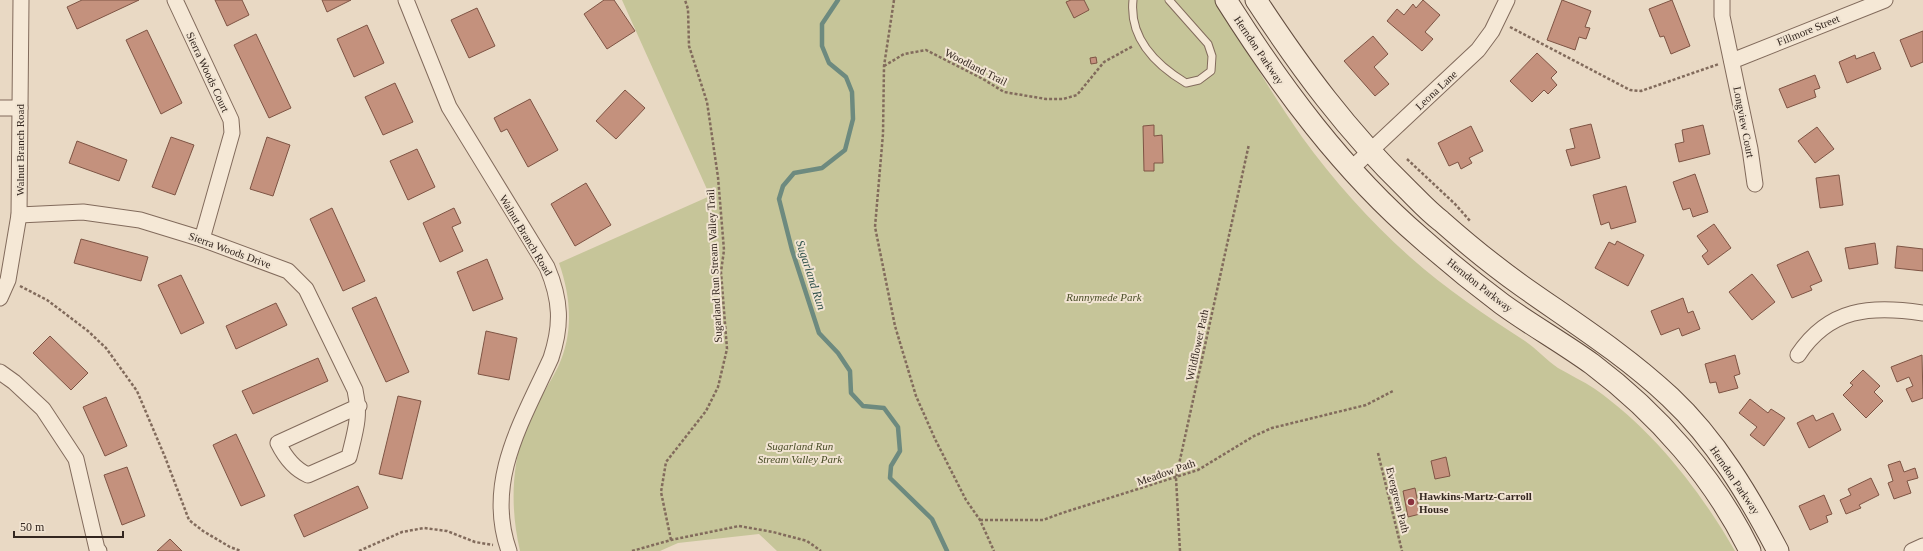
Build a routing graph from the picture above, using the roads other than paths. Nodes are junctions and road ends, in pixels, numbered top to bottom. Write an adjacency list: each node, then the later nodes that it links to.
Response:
1 (21, 0): 13 (street, Walnut Branch Road)
2 (175, 0): 18 (street, Sierra Woods Court)
3 (406, 0): 26 (street, Walnut Branch Road)
4 (1133, 0): 5 (lane)
5 (1169, 0)
6 (1226, 0): 15 (main road, Herndon Parkway)
7 (1256, 0): 14 (main road, Herndon Parkway)
8 (1507, 0): 14 (street, Leona Lane)
9 (1722, 0): 11 (street, Longview Court)
10 (1885, 0): 11 (street, Fillmore Street)
11 (1732, 61): 16 (street, Longview Court)
12 (0, 108): 13 (street)
13 (20, 108): 17 (street, Walnut Branch Road)
14 (1370, 152): 15 (street, Leona Lane); 28 (main road, Herndon Parkway)
15 (1351, 169): 27 (main road, Herndon Parkway)
16 (1755, 184)
17 (19, 215): 18 (street, Sierra Woods Drive); 19 (street, Walnut Branch Road)
18 (202, 239): 23 (street, Sierra Woods Drive)
19 (0, 298)
20 (1923, 314): 21 (street)
21 (1798, 355)
22 (0, 372): 25 (street)
23 (359, 406): 23 (street, Sierra Woods Drive)
24 (1923, 546): 29 (street)
25 (99, 551)
26 (509, 551)
27 (1750, 551)
28 (1778, 551)
29 (1912, 551)

